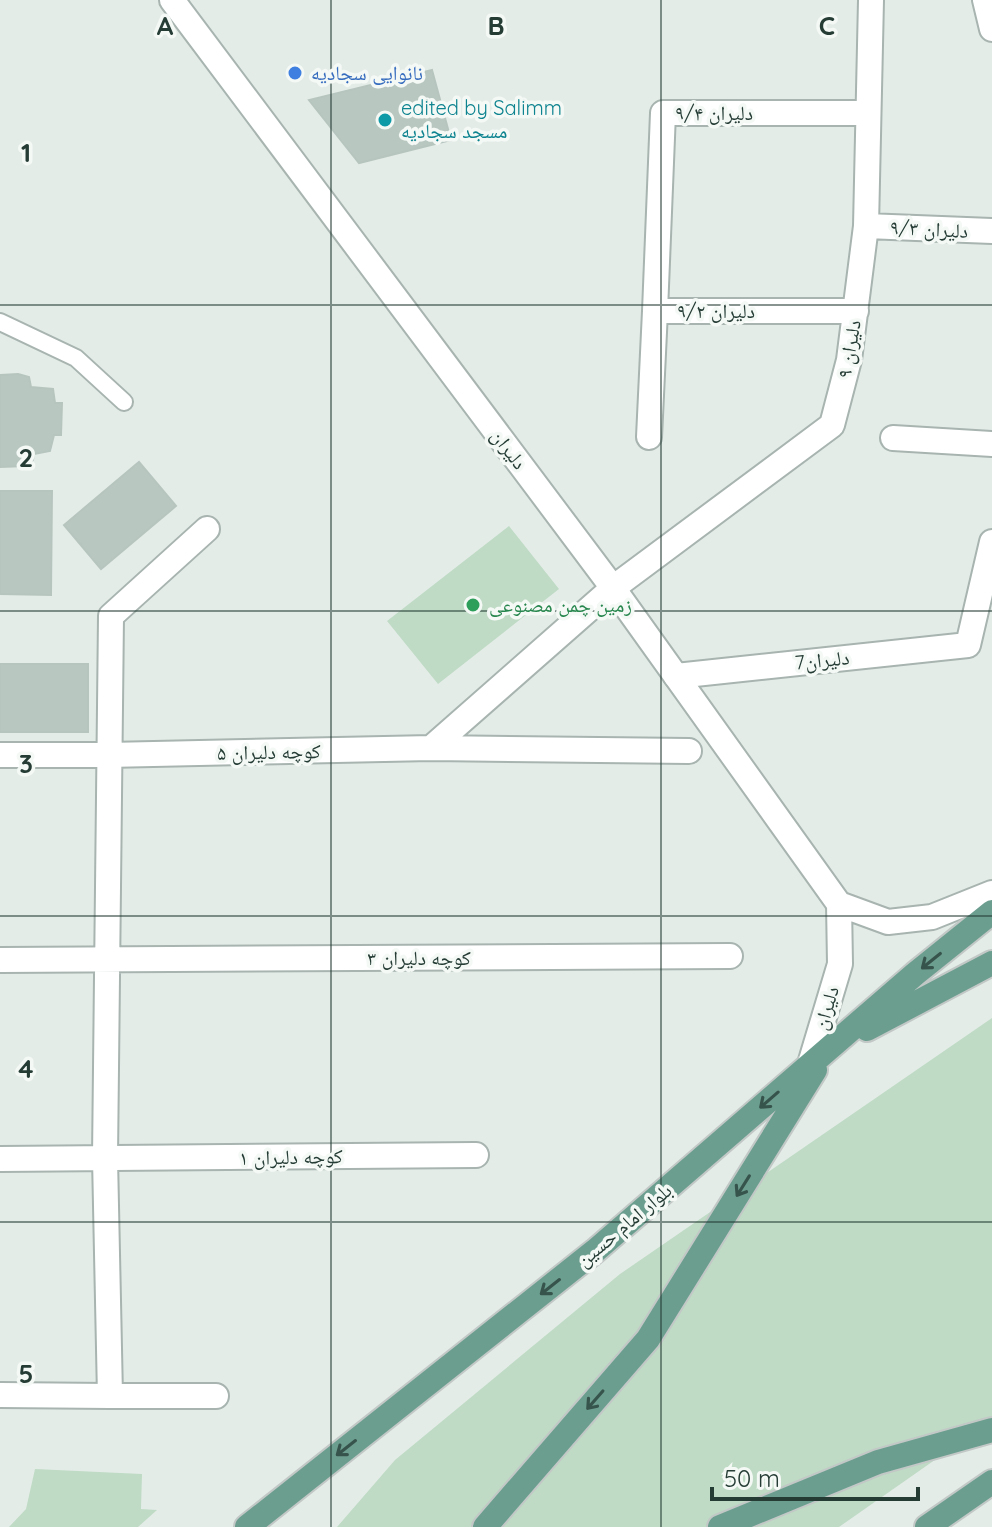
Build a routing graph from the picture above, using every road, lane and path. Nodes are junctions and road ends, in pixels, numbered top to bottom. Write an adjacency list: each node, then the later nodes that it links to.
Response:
1 (172, 0): 17 (street, دلیران)
2 (871, 0): 5 (street, دلیران ۹)
3 (985, 0): 4 (street)
4 (992, 29)
5 (867, 113): 6 (street, دلیران ۹); 8 (street, دلیران ۹/۴)
6 (866, 226): 7 (street, دلیران ۹/۳); 9 (street, دلیران ۹)
7 (992, 231)
8 (655, 311): 9 (street, دلیران ۹/۲); 12 (street, دلیران ۹/۲)
9 (856, 311): 17 (street, دلیران ۹)
10 (0, 322): 11 (lane)
11 (124, 402)
12 (649, 437)
13 (893, 438): 14 (street)
14 (992, 444)
15 (207, 529): 22 (street)
16 (992, 542): 18 (street, دلیران7)
17 (613, 588): 18 (street, دلیران); 19 (street)
18 (676, 676): 24 (street, دلیران)
19 (431, 748): 20 (street, کوچه دلیران ۵); 22 (street, کوچه دلیران ۵)
20 (689, 751)
21 (0, 755): 22 (street, کوچه دلیران ۵)
22 (108, 755): 27 (street)
23 (992, 893): 24 (street)
24 (839, 904): 30 (street, دلیران)
25 (992, 912): 30 (main road, بلوار امام حسین, one-way to 30)
26 (730, 956): 27 (street, کوچه دلیران ۳)
27 (108, 959): 28 (street, کوچه دلیران ۳); 32 (street)
28 (0, 960)
29 (992, 963): 30 (main road)
30 (819, 1057): 39 (main road, بلوار امام حسین, one-way to 39); 40 (main road, one-way to 40)
31 (476, 1155): 32 (street, کوچه دلیران ۱)
32 (105, 1158): 33 (street, کوچه دلیران ۱); 35 (street)
33 (0, 1159)
34 (0, 1395): 35 (street)
35 (110, 1396): 36 (street)
36 (216, 1396)
37 (992, 1430): 41 (main road)
38 (992, 1482): 42 (main road)
39 (247, 1527)
40 (485, 1527)
41 (720, 1527)
42 (927, 1527)

